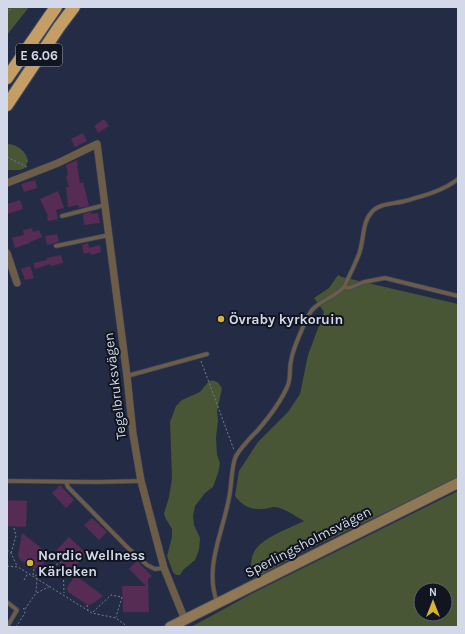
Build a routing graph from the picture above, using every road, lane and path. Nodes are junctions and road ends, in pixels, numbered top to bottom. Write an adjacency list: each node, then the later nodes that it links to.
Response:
1 (12, 7): 4 (path)
2 (56, 7): 5 (highway, E 6.06)
3 (74, 7): 6 (highway, E 6.06)
4 (7, 14)
5 (7, 78)
6 (7, 105)
7 (7, 157): 8 (path)
8 (34, 172): 10 (street); 11 (street, Tegelbruksvägen)
9 (458, 179): 17 (lane)
10 (7, 183)
11 (106, 205): 12 (lane); 13 (street, Tegelbruksvägen)
12 (62, 216)
13 (110, 234): 14 (lane); 21 (street, Tegelbruksvägen)
14 (56, 246)
15 (7, 253): 16 (street)
16 (17, 283)
17 (344, 287): 18 (lane); 22 (lane)
18 (458, 296)
19 (207, 354): 20 (lane)
20 (200, 356): 21 (lane); 22 (path)
21 (127, 376): 24 (street, Tegelbruksvägen)
22 (236, 456): 45 (lane)
23 (7, 481): 25 (lane)
24 (141, 481): 25 (lane); 34 (street, Tegelbruksvägen)
25 (66, 482): 34 (lane)
26 (458, 482): 45 (street, Sperlingsholmsvägen)
27 (14, 528): 29 (path)
28 (7, 550): 29 (path)
29 (12, 552): 33 (path)
30 (61, 562): 38 (path)
31 (63, 564): 43 (path)
32 (7, 566): 33 (path)
33 (17, 567): 36 (path)
34 (164, 568): 51 (street, Tegelbruksvägen)
35 (34, 569): 37 (path)
36 (28, 572): 37 (path); 39 (path)
37 (32, 575): 38 (path)
38 (36, 577): 40 (path); 42 (path)
39 (24, 580)
40 (51, 586): 42 (path); 43 (path)
41 (67, 591): 43 (path)
42 (36, 593): 47 (path)
43 (63, 593): 48 (path)
44 (7, 602): 52 (lane)
45 (217, 604): 51 (street, Sperlingsholmsvägen)
46 (87, 605): 48 (path)
47 (24, 609)
48 (88, 610): 49 (path)
49 (92, 613): 50 (path); 50 (path)
50 (116, 618): 53 (path)
51 (185, 620): 54 (street, Sperlingsholmsvägen)
52 (7, 627)
53 (128, 627)
54 (170, 627)

